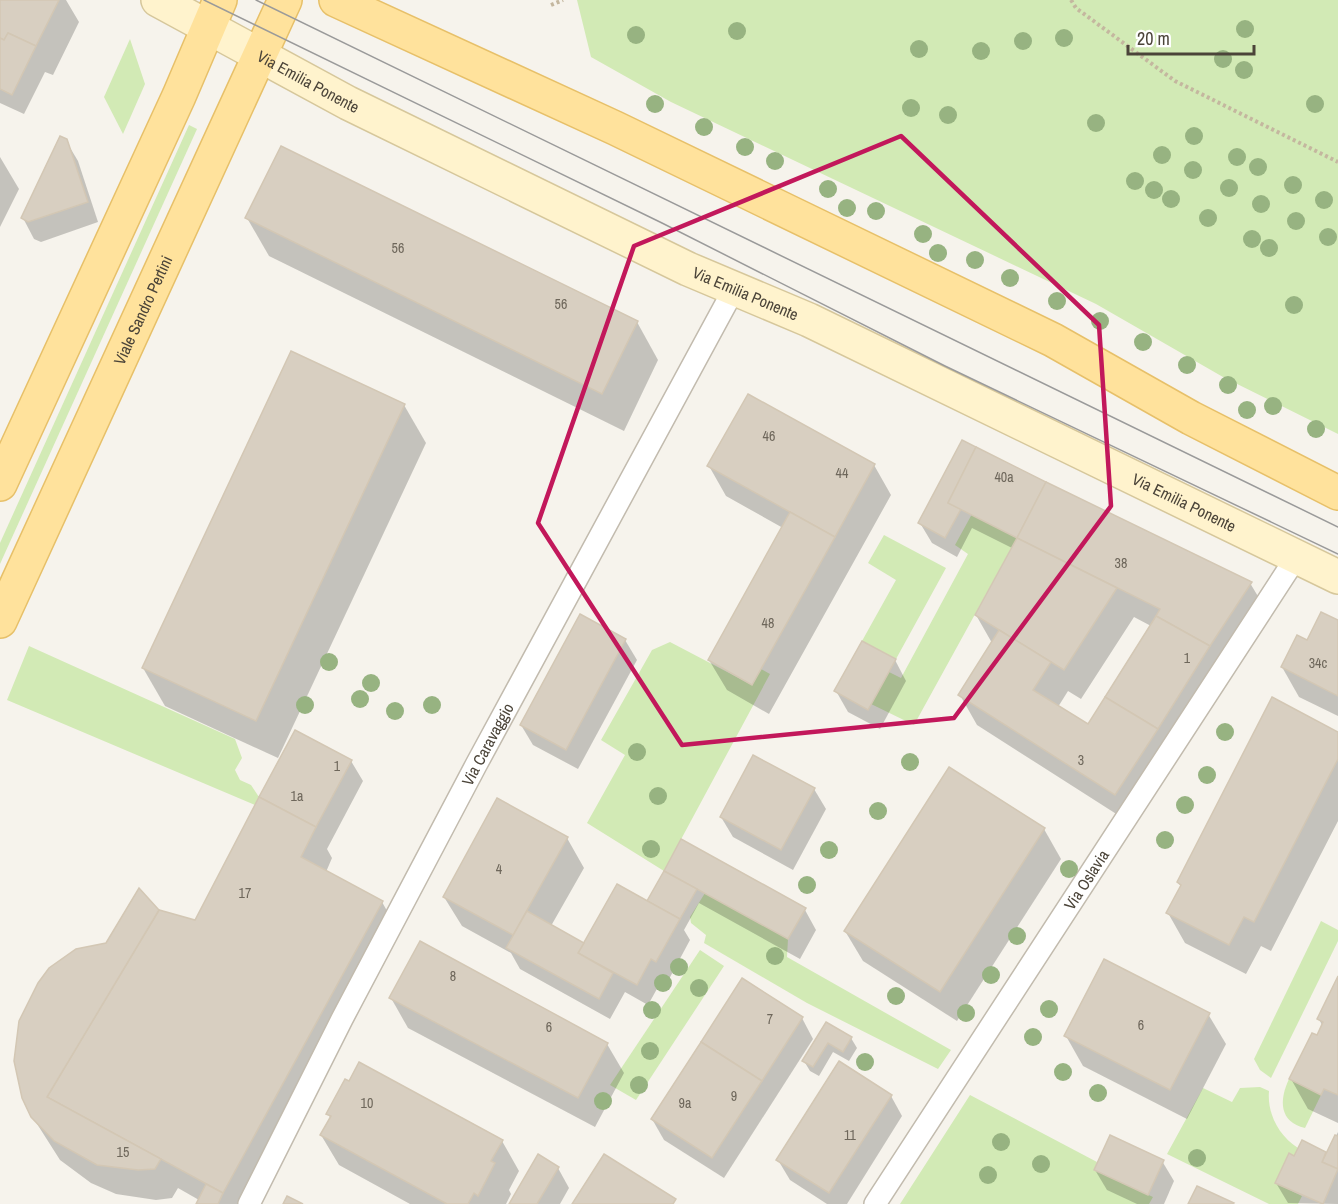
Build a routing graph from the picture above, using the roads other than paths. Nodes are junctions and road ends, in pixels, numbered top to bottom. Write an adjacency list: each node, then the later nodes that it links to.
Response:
1 (158, 0): 4 (street, Via Emilia Ponente)
2 (285, 0): 5 (main road, Viale Sandro Pertini)
3 (336, 0): 8 (main road)
4 (214, 13): 5 (street, Via Emilia Ponente); 7 (main road)
5 (259, 56): 6 (street, Via Emilia Ponente); 11 (main road, Viale Sandro Pertini)
6 (734, 289): 9 (street, Via Emilia Ponente); 12 (lane, Via Caravaggio)
7 (0, 484)
8 (1338, 493)
9 (1296, 556): 10 (street, Via Emilia Ponente); 13 (lane, Via Oslavia)
10 (1338, 577)
11 (0, 621)
12 (249, 1204)
13 (875, 1204)

